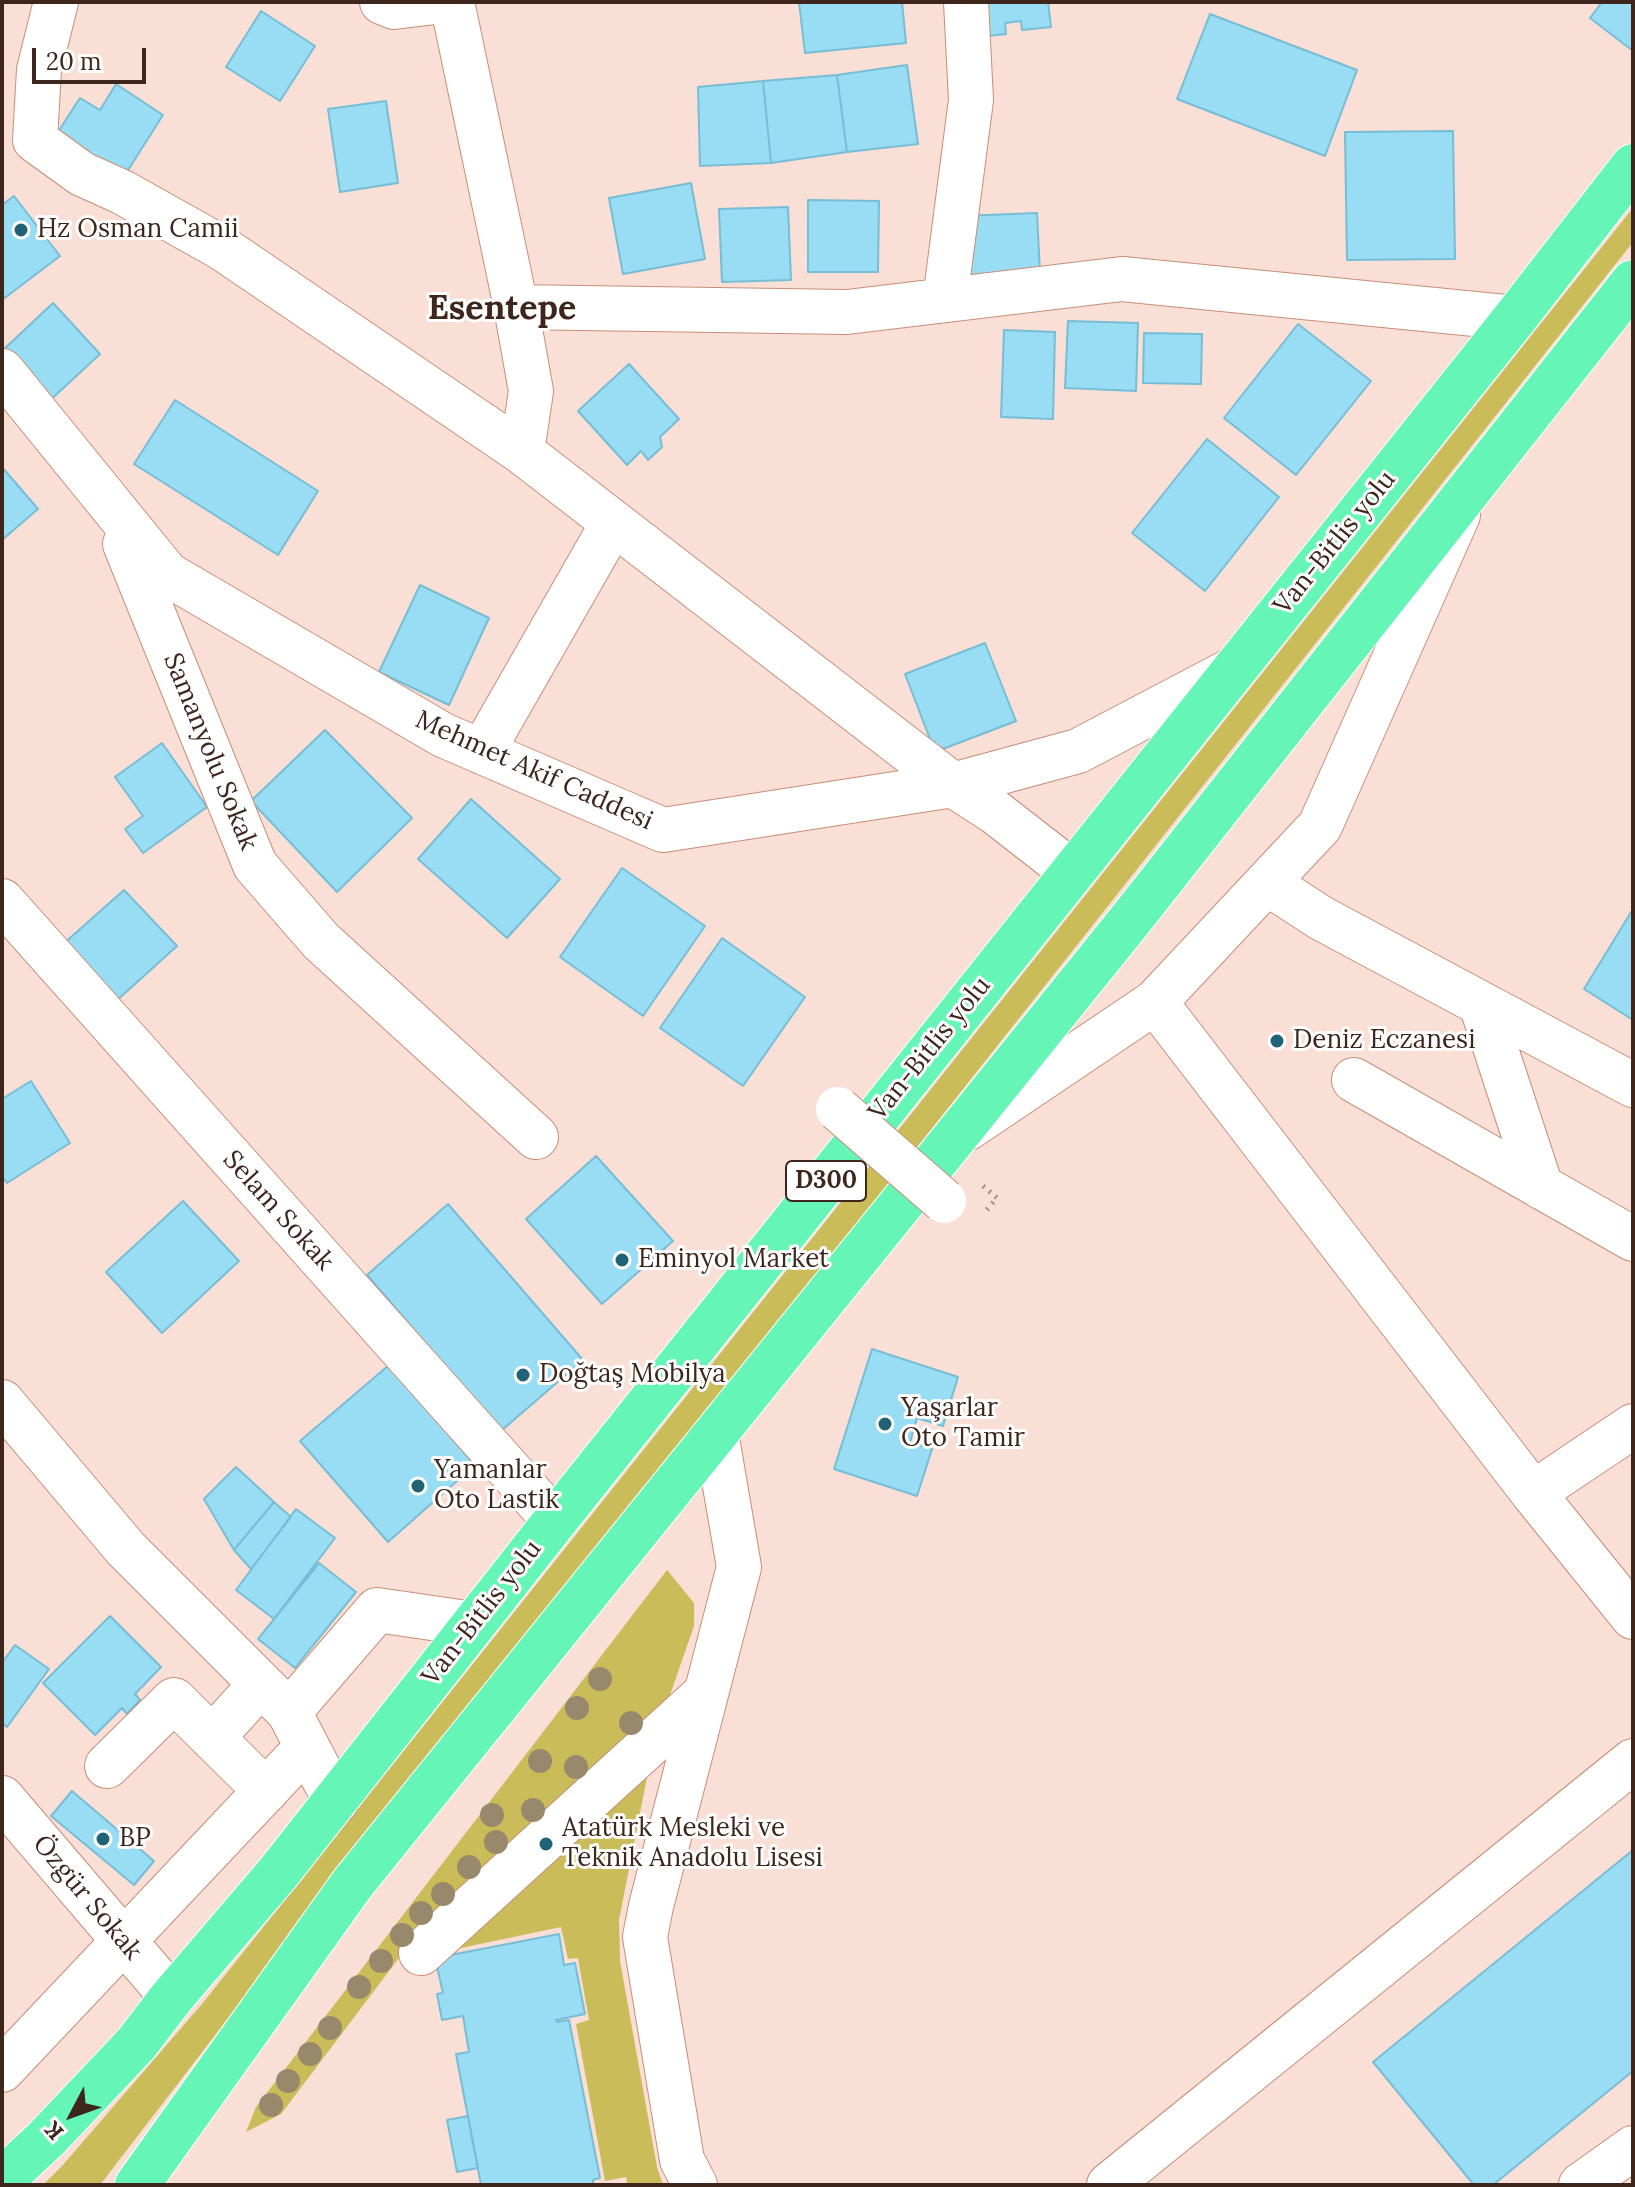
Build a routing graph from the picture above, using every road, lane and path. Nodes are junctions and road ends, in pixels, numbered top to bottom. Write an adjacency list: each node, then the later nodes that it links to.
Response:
1 (56, 2): 12 (street)
2 (382, 2): 3 (street)
3 (435, 2)
4 (452, 2): 9 (street)
5 (966, 2): 8 (street)
6 (1633, 166): 10 (highway, Van-Bitlis yolu / D300)
7 (1633, 282): 13 (highway, D300)
8 (945, 300): 9 (street); 10 (street)
9 (516, 307): 12 (street)
10 (1515, 318): 16 (highway, Van-Bitlis yolu / D300)
11 (2, 371): 14 (street, Mehmet Akif Caddesi)
12 (522, 452): 15 (street)
13 (1471, 487): 20 (street); 28 (highway, D300)
14 (107, 500): 17 (street, Mehmet Akif Caddesi); 27 (street, Samanyolu Sokak)
15 (613, 523): 17 (street); 18 (street)
16 (1234, 669): 18 (street, Mehmet Akif Caddesi); 19 (highway, Van-Bitlis yolu / D300)
17 (482, 752): 18 (street, Mehmet Akif Caddesi)
18 (953, 785): 19 (street)
19 (1072, 872): 36 (highway, Van-Bitlis yolu / D300)
20 (1267, 883): 22 (street); 23 (street)
21 (2, 901): 36 (street, Selam Sokak)
22 (1155, 1002): 28 (street); 35 (street)
23 (1481, 1004): 25 (street); 29 (street)
24 (1354, 1080): 29 (street)
25 (1633, 1085)
26 (838, 1109): 30 (street, bridge)
27 (536, 1137)
28 (955, 1137): 34 (highway, D300)
29 (1541, 1187): 31 (street)
30 (944, 1201)
31 (1633, 1239)
32 (2, 1402): 40 (street)
33 (1633, 1426): 35 (street)
34 (716, 1433): 39 (street); 53 (highway, D300)
35 (1533, 1493): 37 (street)
36 (555, 1521): 38 (highway, Van-Bitlis yolu / D300)
37 (1633, 1617)
38 (473, 1624): 40 (street); 46 (highway, Van-Bitlis yolu / D300)
39 (706, 1693): 48 (street); 54 (street)
40 (286, 1715): 41 (street); 44 (street); 46 (street)
41 (212, 1738): 43 (street); 44 (street)
42 (1633, 1761): 55 (street)
43 (107, 1766)
44 (266, 1791): 47 (street)
45 (2, 1798): 47 (street, Özgür Sokak)
46 (336, 1802): 49 (highway, Van-Bitlis yolu / D300)
47 (125, 1942): 49 (street, Özgür Sokak); 50 (street)
48 (421, 1953)
49 (172, 1997): 52 (highway, Van-Bitlis yolu / D300)
50 (2, 2070)
51 (1633, 2148): 56 (street)
52 (2, 2180)
53 (137, 2185)
54 (695, 2185)
55 (1109, 2185)
56 (1581, 2185)

